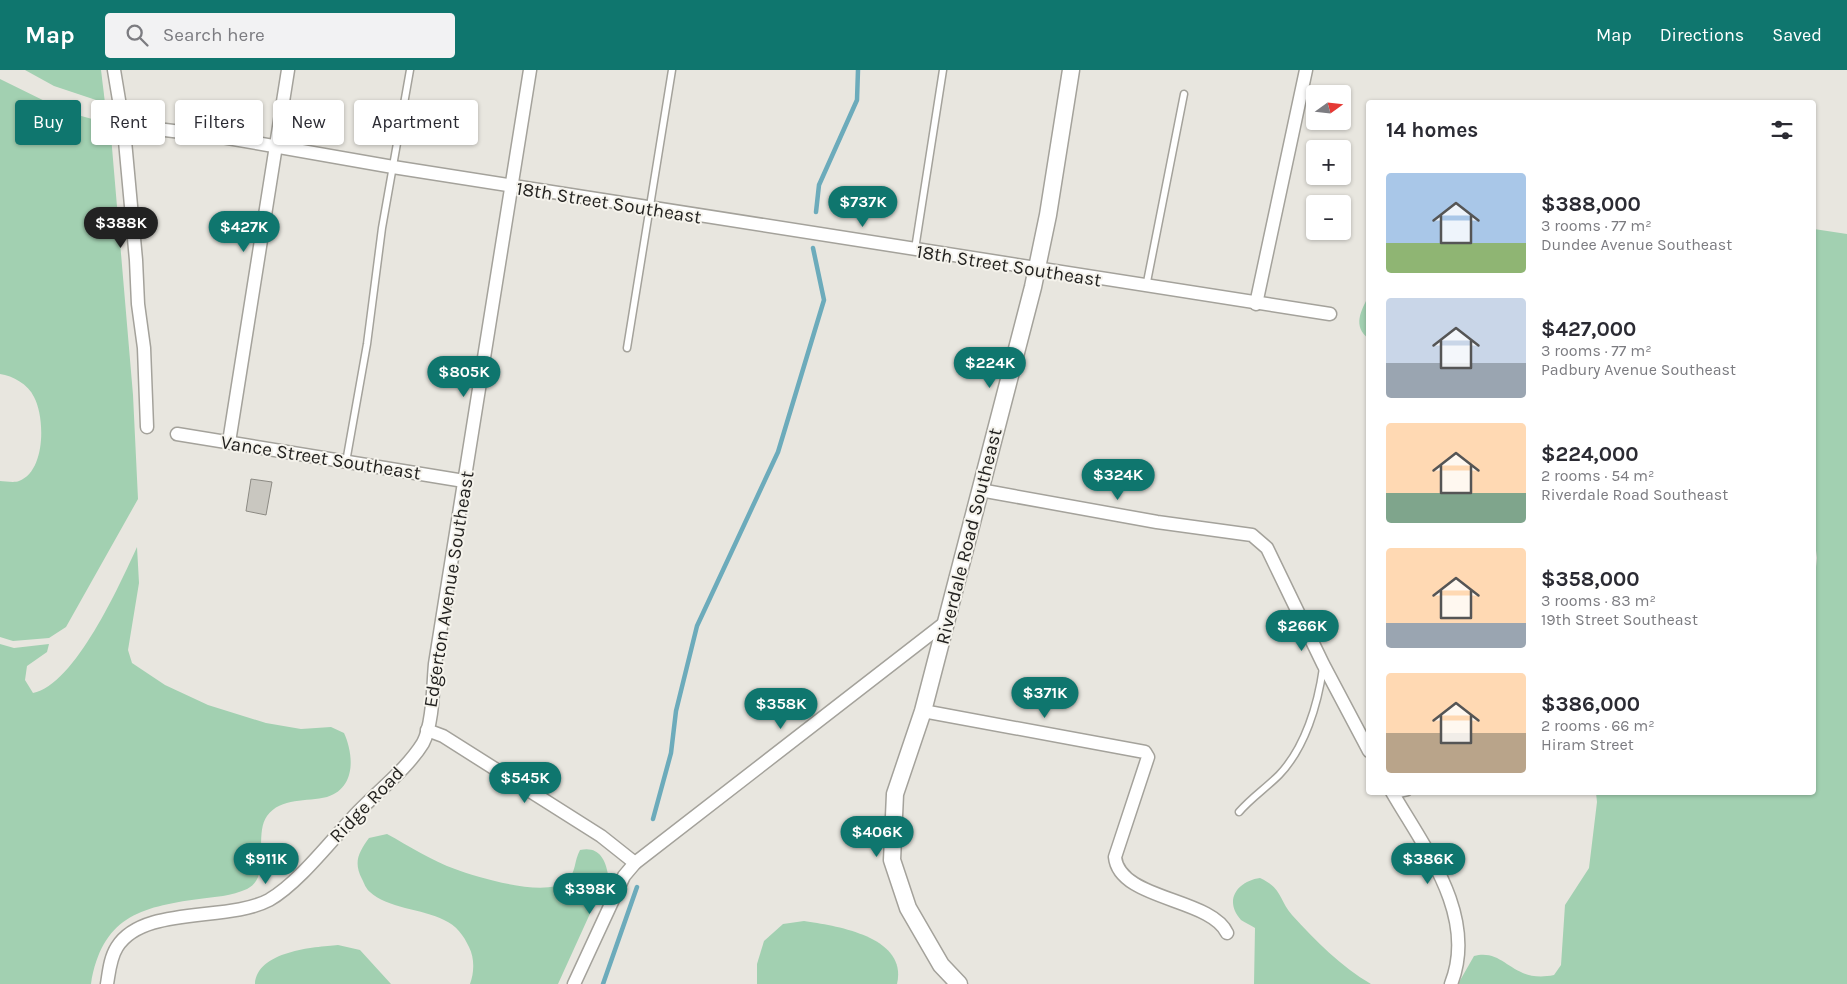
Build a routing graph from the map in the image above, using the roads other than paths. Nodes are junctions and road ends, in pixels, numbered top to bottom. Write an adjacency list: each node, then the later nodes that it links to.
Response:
1 (114, 70): 10 (street)
2 (288, 70): 13 (street)
3 (410, 70): 14 (lane)
4 (530, 70): 15 (street, Edgerton Avenue Southeast)
5 (672, 70): 16 (lane)
6 (943, 70): 17 (lane)
7 (1071, 70): 18 (street, Riverdale Road Southeast)
8 (1306, 70): 20 (street)
9 (1184, 94): 19 (lane)
10 (119, 100)
11 (165, 129): 13 (street, 18th Street Southeast)
12 (125, 145): 23 (street)
13 (275, 148): 14 (street, 18th Street Southeast); 25 (street)
14 (392, 168): 15 (street, 18th Street Southeast); 26 (lane)
15 (512, 186): 16 (street, 18th Street Southeast); 27 (street, Edgerton Avenue Southeast)
16 (651, 208): 17 (street, 18th Street Southeast); 22 (lane)
17 (914, 251): 18 (street, 18th Street Southeast)
18 (1037, 270): 19 (street, 18th Street Southeast); 28 (street, Riverdale Road Southeast)
19 (1146, 287): 20 (street, 18th Street Southeast)
20 (1256, 304): 21 (street, 18th Street Southeast)
21 (1330, 314)
22 (627, 348)
23 (147, 427)
24 (176, 434): 25 (street, Vance Street Southeast)
25 (229, 442): 26 (street, Vance Street Southeast)
26 (346, 462): 27 (street, Vance Street Southeast)
27 (464, 481): 32 (street, Edgerton Avenue Southeast)
28 (980, 490): 29 (street, Riverdale Road Southeast); 30 (street)
29 (946, 622): 31 (street, Riverdale Road Southeast); 36 (street)
30 (1323, 664): 33 (street); 35 (lane)
31 (923, 710): 37 (street); 40 (street, Riverdale Road Southeast)
32 (427, 730): 36 (street, Edgerton Avenue Southeast); 38 (street, Ridge Road)
33 (1366, 745)
34 (1394, 795): 41 (street)
35 (1239, 812)
36 (634, 863): 39 (street)
37 (1227, 933)
38 (107, 984)
39 (574, 984)
40 (959, 984)
41 (1451, 984)

